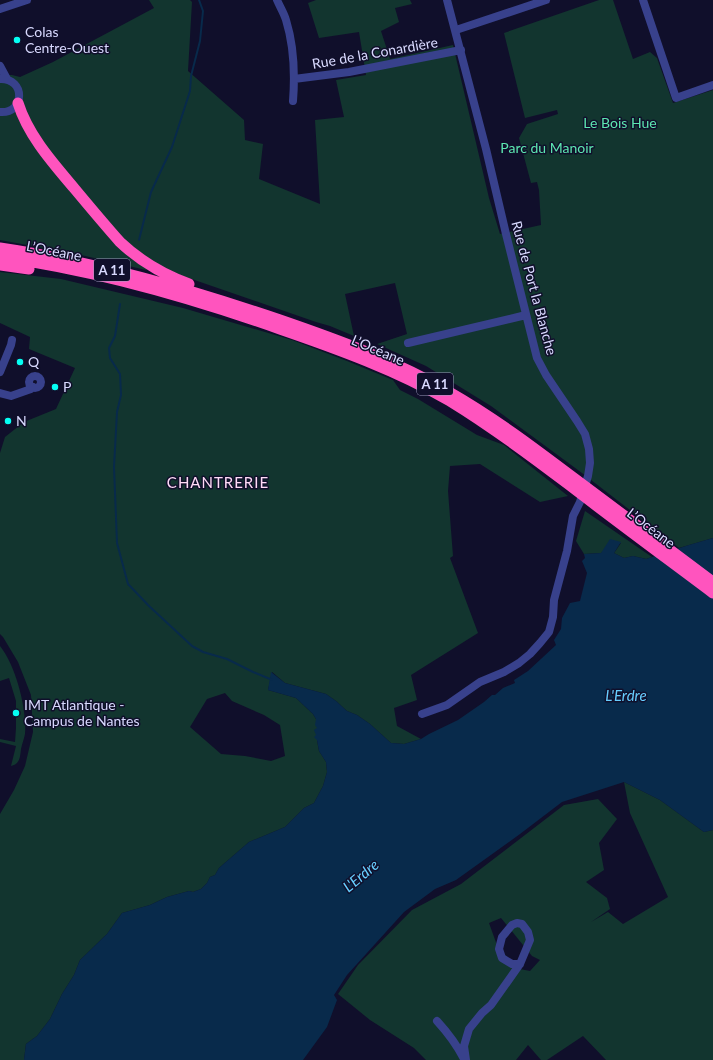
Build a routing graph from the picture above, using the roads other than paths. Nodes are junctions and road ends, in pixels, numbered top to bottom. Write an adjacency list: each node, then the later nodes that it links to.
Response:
1 (27, 0): 6 (street)
2 (277, 0): 11 (street, Rue de la Conardière)
3 (447, 0): 7 (street, Rue de Port la Blanche)
4 (546, 0): 7 (street)
5 (643, 0): 12 (street)
6 (0, 9)
7 (456, 30): 8 (street, Rue de Port la Blanche)
8 (461, 50): 11 (street, Rue de la Conardière); 21 (street, Rue de Port la Blanche)
9 (0, 66): 10 (street)
10 (3, 79): 14 (street)
11 (294, 79): 13 (street, Rue de la Conardière)
12 (713, 85)
13 (294, 101)
14 (18, 103): 15 (street); 20 (highway)
15 (0, 112)
16 (0, 248): 20 (highway, L’Océane / A 11)
17 (0, 257): 19 (highway, L’Océane / A 11)
18 (0, 265): 19 (highway)
19 (83, 272): 27 (highway, L’Océane / A 11)
20 (223, 301): 27 (highway, L’Océane / A 11)
21 (526, 315): 23 (street); 30 (street, Rue de Port la Blanche)
22 (12, 340): 24 (street)
23 (408, 343)
24 (0, 372)
25 (32, 387): 26 (street)
26 (0, 393)
27 (549, 464): 28 (highway, L’Océane / A 11); 29 (highway, L’Océane / A 11)
28 (713, 582)
29 (713, 593)
30 (422, 714)
31 (520, 964): 31 (street); 33 (street)
32 (437, 1021): 33 (street)
33 (465, 1060)

